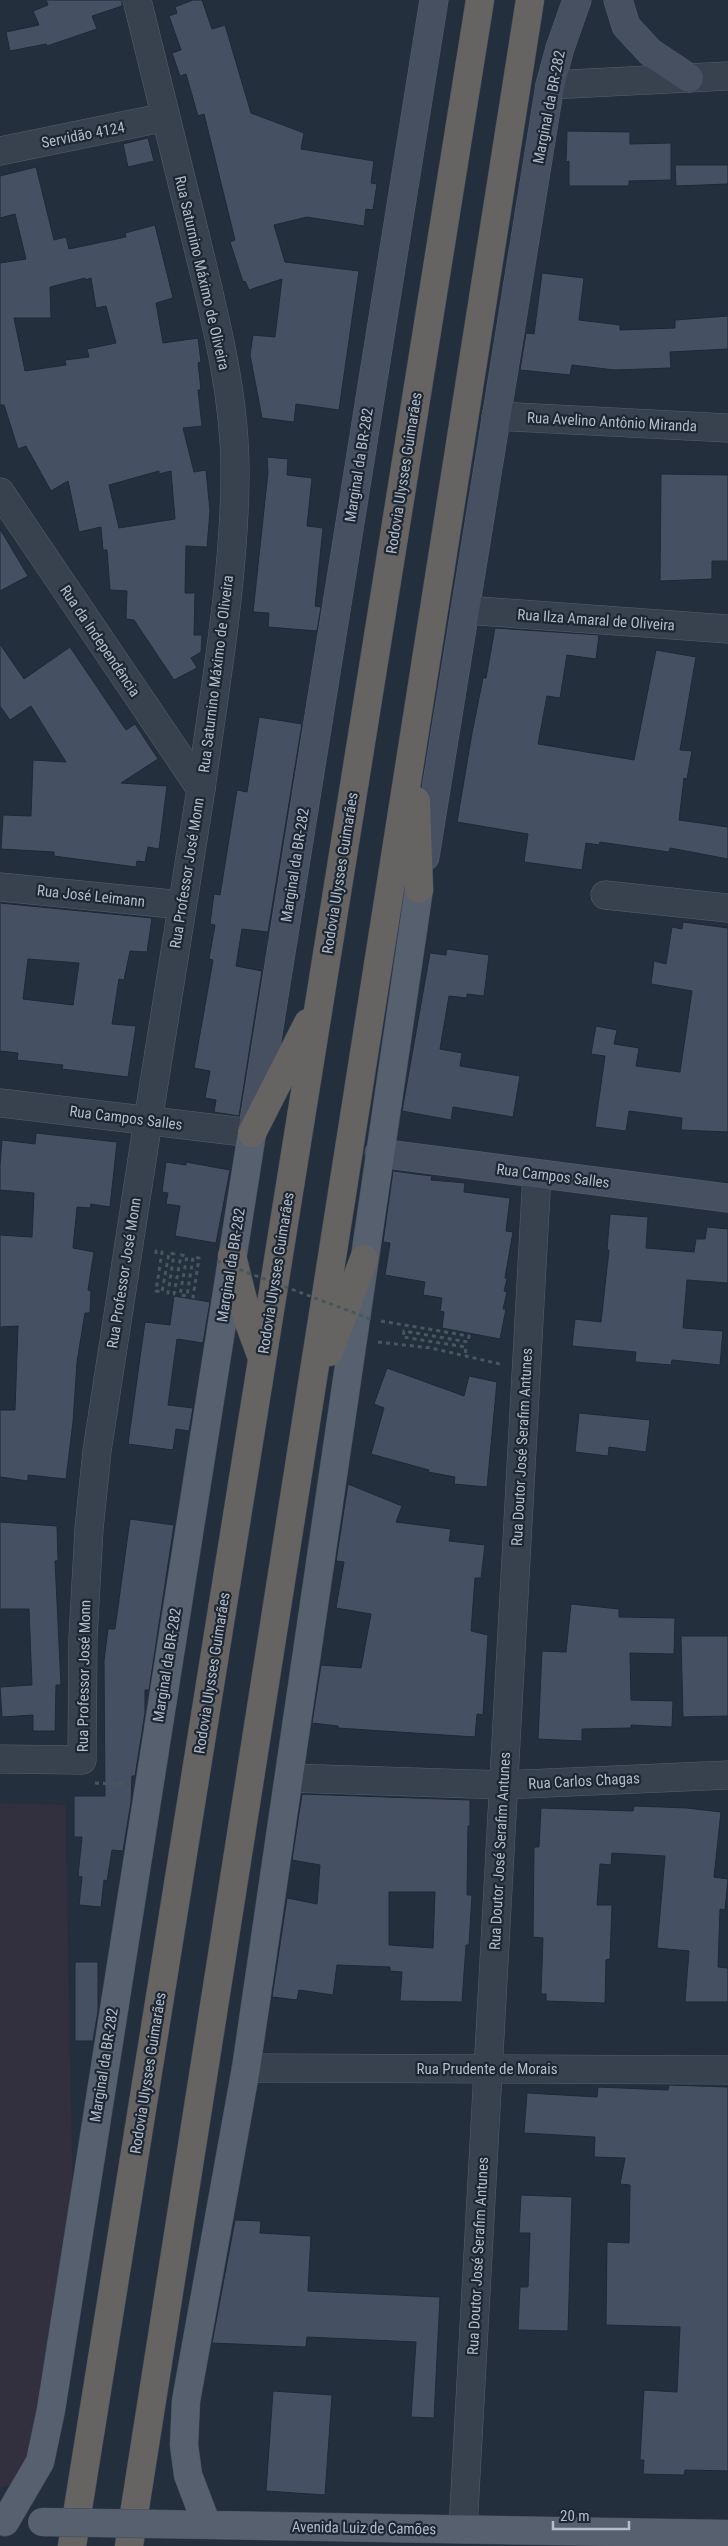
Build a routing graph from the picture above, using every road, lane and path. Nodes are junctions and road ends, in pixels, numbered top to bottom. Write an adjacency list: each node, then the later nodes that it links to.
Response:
1 (137, 0): 10 (street, Rua Saturnino Máximo de Oliveira)
2 (434, 0): 27 (main road, Marginal da BR-282)
3 (480, 0): 24 (highway, Rodovia Ulysses Guimarães)
4 (530, 0): 17 (highway)
5 (577, 0): 9 (main road, Marginal da BR-282)
6 (618, 0): 8 (main road)
7 (728, 76): 8 (street)
8 (689, 78): 9 (street)
9 (550, 85): 12 (main road, Marginal da BR-282)
10 (166, 117): 11 (street, Servidão 4124); 18 (street, Rua Saturnino Máximo de Oliveira)
11 (0, 151)
12 (496, 416): 13 (street, Rua Avelino Antônio Miranda); 15 (main road, Marginal da BR-282)
13 (728, 428)
14 (0, 492): 18 (street, Rua da Independência)
15 (464, 610): 16 (street, Rua Ilza Amaral de Oliveira); 20 (main road, Marginal da BR-282)
16 (728, 629)
17 (414, 737): 20 (highway); 39 (highway)
18 (201, 789): 22 (street, Rua Professor José Monn)
19 (0, 887): 22 (street, Rua José Leimann)
20 (419, 889): 28 (main road, Marginal da BR-282)
21 (605, 895): 23 (street)
22 (182, 905): 26 (street, Rua Professor José Monn)
23 (728, 908)
24 (319, 1002): 27 (highway); 37 (highway, Rodovia Ulysses Guimarães)
25 (0, 1103): 26 (street, Rua Campos Salles)
26 (148, 1121): 27 (street, Rua Campos Salles); 41 (street, Rua Professor José Monn)
27 (252, 1133): 33 (main road, Marginal da BR-282)
28 (379, 1153): 29 (main road, Rua Campos Salles); 32 (main road, Marginal da BR-282)
29 (537, 1174): 30 (main road, Rua Campos Salles); 38 (street, Rua Doutor José Serafim Antunes)
30 (728, 1198)
31 (155, 1260): 34 (path)
32 (364, 1260): 35 (main road, Marginal da BR-282); 39 (highway)
33 (222, 1262): 36 (path, bridge); 37 (highway); 45 (main road, Marginal da BR-282)
34 (201, 1288)
35 (353, 1339): 36 (path); 43 (main road, Marginal da BR-282)
36 (465, 1356): 38 (path)
37 (262, 1358): 53 (highway, Rodovia Ulysses Guimarães)
38 (526, 1370): 44 (street, Rua Doutor José Serafim Antunes)
39 (309, 1405): 54 (highway)
40 (0, 1759): 41 (street)
41 (82, 1760): 45 (path)
42 (728, 1775): 44 (street, Rua Carlos Chagas)
43 (290, 1778): 44 (street, Rua Carlos Chagas); 46 (main road, Marginal da BR-282)
44 (504, 1784): 47 (street, Rua Doutor José Serafim Antunes)
45 (148, 1785): 49 (main road, Marginal da BR-282)
46 (246, 2068): 47 (street, Rua Prudente de Morais); 50 (main road, Marginal da BR-282)
47 (488, 2069): 48 (street, Rua Prudente de Morais); 52 (street, Rua Doutor José Serafim Antunes)
48 (728, 2070)
49 (3, 2522): 50 (main road, Avenida Luiz de Camões, bridge)
50 (207, 2525): 52 (main road, Avenida Luiz de Camões)
51 (728, 2534): 52 (main road, Avenida Luiz de Camões)
52 (463, 2538)
53 (72, 2546)
54 (129, 2546)

